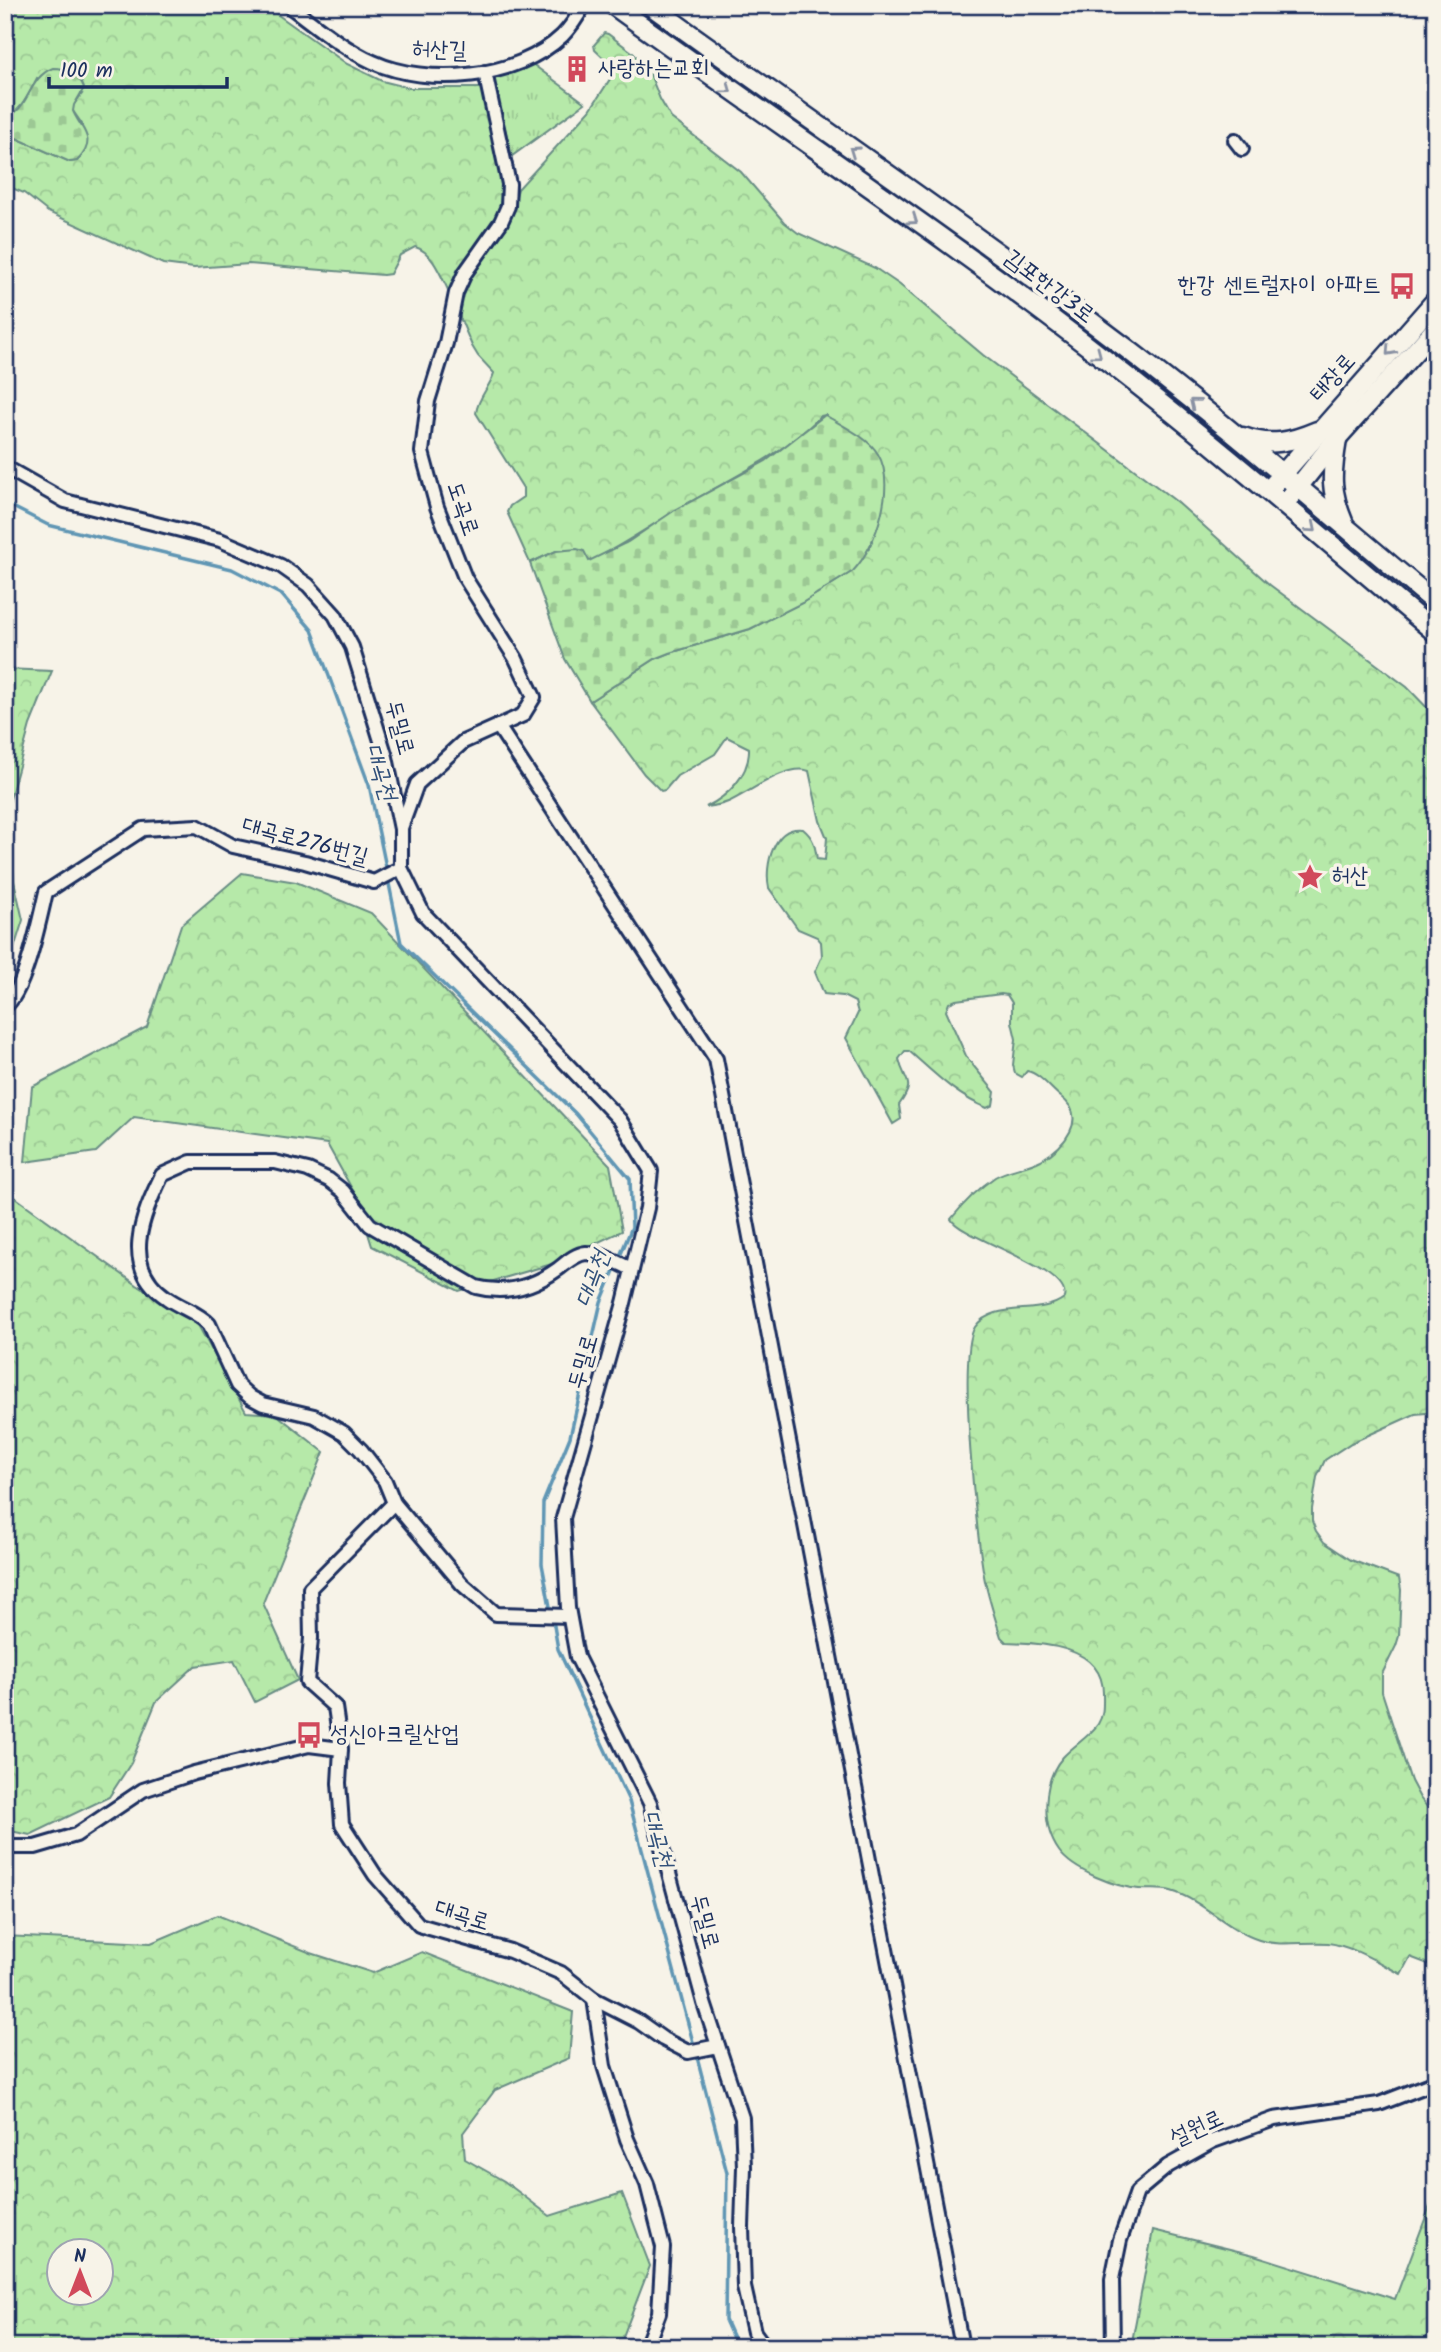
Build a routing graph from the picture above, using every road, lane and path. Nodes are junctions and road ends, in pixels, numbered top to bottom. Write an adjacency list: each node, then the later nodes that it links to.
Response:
1 (288, 5): 5 (street, 허산길)
2 (584, 5): 5 (street, 허산길)
3 (613, 5): 14 (street, 김포한강3로, one-way to 14)
4 (650, 5): 9 (street, 김포한강3로, one-way to 4)
5 (485, 72): 19 (street, 도곡로)
6 (1436, 300): 8 (street, 태장로, one-way to 8)
7 (1436, 328): 10 (street)
8 (1320, 429): 9 (street); 12 (street, 태장로)
9 (1234, 434): 12 (street, 김포한강3로)
10 (1337, 438): 13 (street); 16 (street)
11 (5, 467): 20 (street, 두밀로)
12 (1282, 474): 13 (street, 김포한강3로); 14 (street, 태장로)
13 (1298, 487): 15 (street); 16 (street, 김포한강3로)
14 (1268, 491): 15 (street, 김포한강3로)
15 (1284, 504): 18 (street, 김포한강3로, one-way to 18)
16 (1346, 527): 17 (street, 김포한강3로)
17 (1436, 603)
18 (1436, 633)
19 (498, 726): 20 (street); 33 (street)
20 (401, 828): 21 (street, 두밀로)
21 (398, 870): 22 (street, 대곡로276번길); 23 (street, 두밀로)
22 (5, 1006)
23 (628, 1267): 24 (street); 25 (street, 두밀로)
24 (394, 1503): 25 (street); 26 (street, 대곡로)
25 (565, 1616): 29 (street, 두밀로)
26 (341, 1749): 27 (street); 28 (street, 대곡로)
27 (5, 1847)
28 (594, 2000): 29 (street, 대곡로); 31 (street)
29 (718, 2046): 32 (street, 두밀로)
30 (1436, 2082): 34 (street, 설원로)
31 (646, 2347)
32 (765, 2347)
33 (962, 2347)
34 (1113, 2347)

